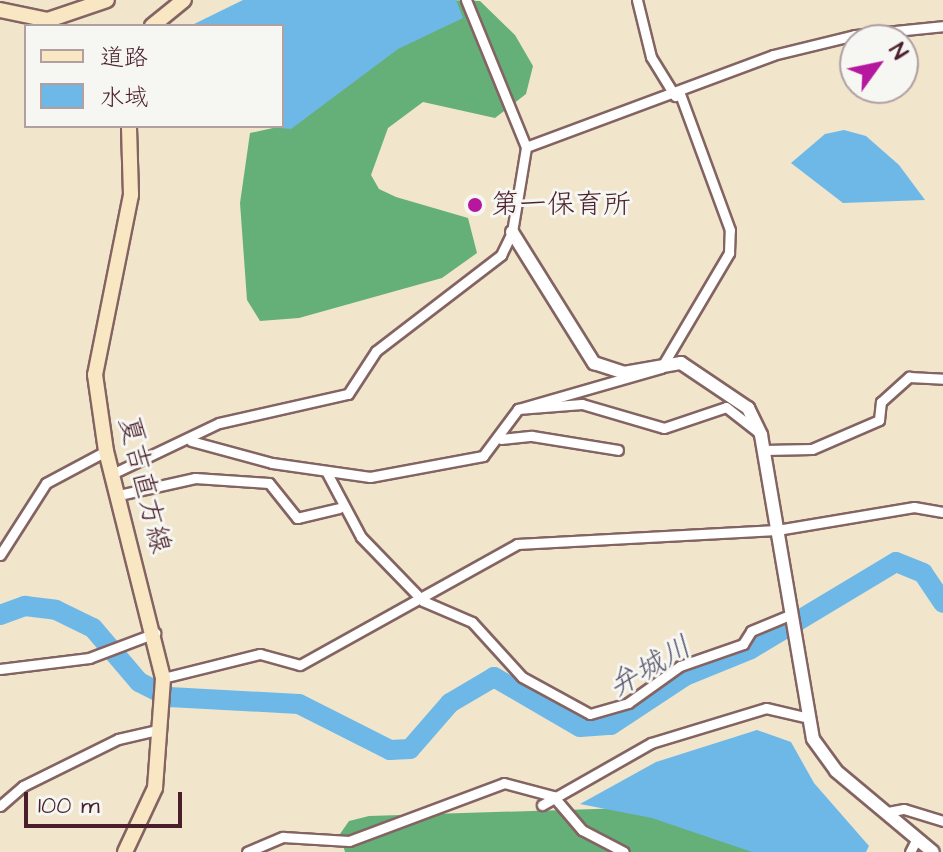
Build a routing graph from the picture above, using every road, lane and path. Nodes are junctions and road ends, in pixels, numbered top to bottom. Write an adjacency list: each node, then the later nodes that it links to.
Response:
1 (107, 0): 5 (main road)
2 (184, 0): 6 (main road)
3 (466, 0): 10 (street)
4 (637, 0): 8 (street)
5 (0, 10)
6 (154, 24)
7 (943, 26): 8 (street)
8 (678, 95): 10 (street); 12 (street)
9 (129, 128): 20 (main road, 夏吉直方線)
10 (526, 147): 11 (street)
11 (512, 232): 12 (street); 17 (street)
12 (670, 360): 14 (street); 15 (street)
13 (943, 379): 19 (street)
14 (518, 409): 15 (street); 16 (street)
15 (761, 435): 19 (street)
16 (501, 439): 18 (street); 22 (street)
17 (191, 441): 21 (street); 22 (street)
18 (618, 450)
19 (764, 450): 26 (street)
20 (106, 451): 21 (main road, 夏吉直方線); 27 (street)
21 (114, 473): 23 (main road, 夏吉直方線)
22 (327, 473): 24 (street)
23 (119, 495): 24 (street); 30 (main road, 夏吉直方線)
24 (339, 508): 28 (street)
25 (943, 512): 26 (street)
26 (777, 530): 28 (street); 29 (street)
27 (0, 555)
28 (423, 601): 29 (street); 32 (street)
29 (792, 614): 33 (street)
30 (155, 633): 31 (street); 32 (main road, 夏吉直方線)
31 (0, 669)
32 (163, 678): 34 (main road, 夏吉直方線)
33 (804, 717): 35 (street); 38 (street)
34 (161, 722): 37 (street); 41 (main road, 夏吉直方線)
35 (553, 796): 36 (street); 42 (street); 43 (street)
36 (542, 805)
37 (0, 806)
38 (888, 812): 39 (street); 40 (street)
39 (943, 821)
40 (917, 838): 44 (street); 45 (street)
41 (125, 852)
42 (247, 852)
43 (624, 852)
44 (910, 852)
45 (933, 852)

